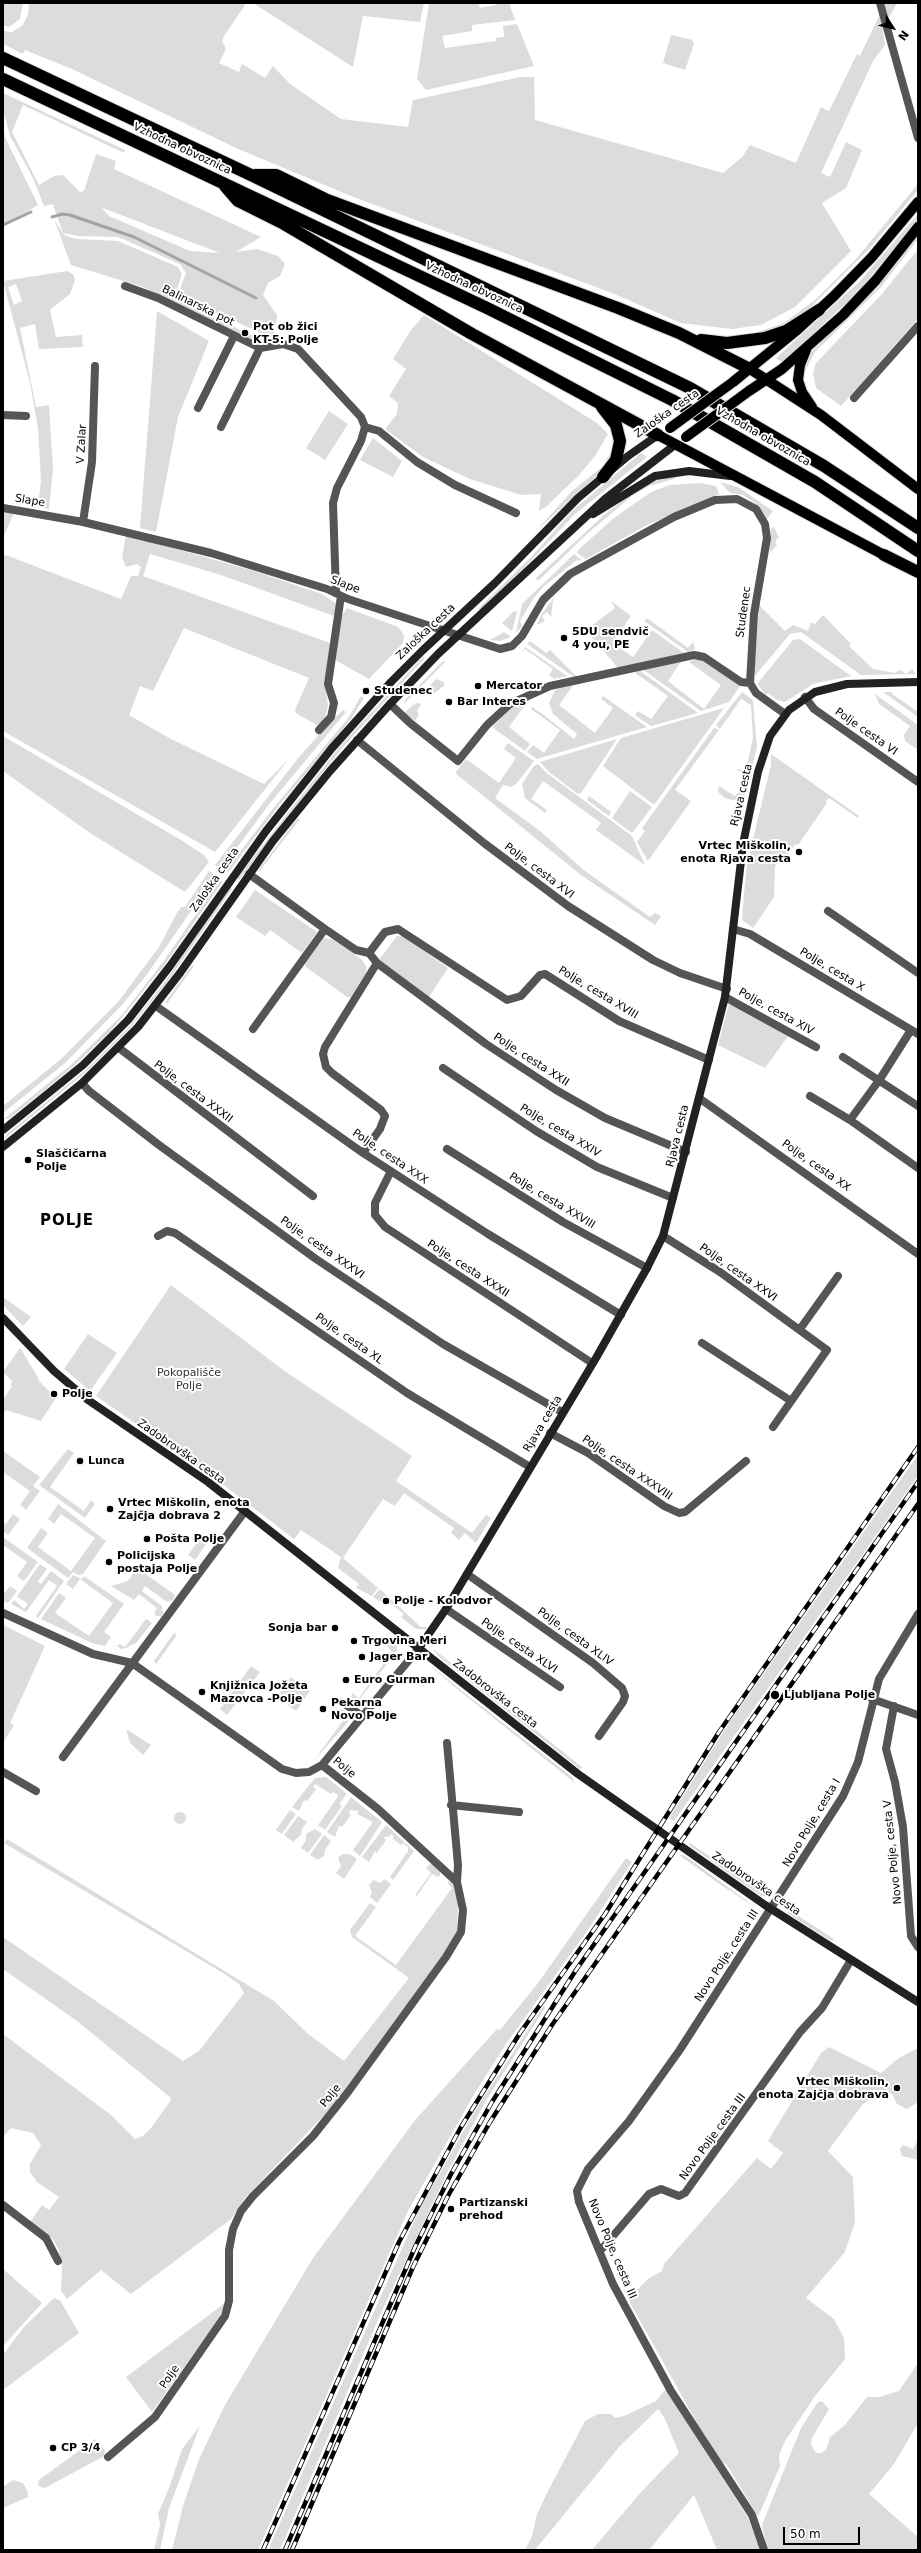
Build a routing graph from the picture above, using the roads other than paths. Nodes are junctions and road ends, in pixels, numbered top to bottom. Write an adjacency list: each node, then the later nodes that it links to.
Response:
1 (880, 3): 4 (street)
2 (3, 58): 5 (highway, Vzhodna obvoznica)
3 (3, 79): 6 (highway, Vzhodna obvoznica)
4 (918, 138)
5 (252, 175): 12 (highway); 36 (highway, Vzhodna obvoznica)
6 (220, 181): 20 (highway); 38 (highway, Vzhodna obvoznica)
7 (918, 202): 10 (main road, Zaloška cesta)
8 (918, 227): 14 (main road)
9 (125, 286): 13 (street, Balinarska pot)
10 (819, 310): 12 (highway); 17 (main road, Zaloška cesta)
11 (918, 326): 19 (street)
12 (679, 333): 17 (highway)
13 (234, 336): 15 (street, Balinarska pot); 21 (street)
14 (811, 344): 18 (main road); 23 (main road)
15 (260, 348): 25 (street); 26 (street)
16 (95, 366): 34 (street, V Zalar)
17 (750, 369): 18 (main road); 27 (main road, Zaloška cesta, bridge)
18 (766, 380): 23 (main road); 28 (main road, bridge)
19 (854, 398)
20 (594, 399): 27 (highway); 29 (highway)
21 (198, 408)
22 (3, 415): 24 (street)
23 (821, 415): 31 (main road)
24 (26, 416)
25 (221, 427)
26 (365, 427): 33 (street); 42 (street)
27 (658, 435): 28 (main road); 29 (main road, Zaloška cesta)
28 (676, 444): 30 (main road); 35 (main road)
29 (603, 477): 43 (main road, Zaloška cesta)
30 (742, 478): 35 (main road); 39 (main road)
31 (918, 489)
32 (3, 508): 34 (street, Slape)
33 (516, 513)
34 (83, 522): 42 (street, Slape)
35 (581, 522): 44 (main road)
36 (918, 528)
37 (636, 537): 44 (street, Slape); 46 (street, Studenec)
38 (918, 551)
39 (884, 555): 40 (highway); 41 (main road)
40 (918, 572)
41 (918, 579)
42 (339, 595): 43 (street, Slape); 50 (street)
43 (443, 631): 44 (street, Slape); 75 (main road, Zaloška cesta)
44 (459, 636): 48 (main road)
45 (918, 682): 47 (main road, Rjava cesta)
46 (750, 683): 48 (street); 49 (street)
47 (805, 697): 49 (main road, Rjava cesta); 52 (street, Polje cesta VI)
48 (390, 704): 51 (main road)
49 (785, 714): 56 (main road, Rjava cesta)
50 (319, 730)
51 (357, 740): 53 (main road); 60 (street, Polje, cesta XVI)
52 (918, 782)
53 (249, 874): 55 (street); 61 (main road)
54 (828, 910): 59 (street)
55 (325, 929): 57 (street); 62 (street)
56 (733, 929): 60 (main road, Rjava cesta); 63 (street, Polje, cesta X)
57 (369, 953): 58 (street, Polje, cesta XXII); 67 (street, Polje, cesta XVIII)
58 (377, 963): 78 (street, Polje, cesta XXII); 79 (street)
59 (918, 973)
60 (726, 993): 64 (street, Polje, cesta XIV); 67 (main road, Rjava cesta)
61 (156, 1006): 65 (main road); 79 (street, Polje, cesta XXX)
62 (253, 1029)
63 (915, 1032): 69 (street)
64 (816, 1047)
65 (119, 1048): 70 (main road); 82 (street, Polje, cesta XXXII)
66 (843, 1057): 69 (street)
67 (709, 1060): 72 (main road, Rjava cesta)
68 (443, 1068): 83 (street, Polje, cesta XXIV)
69 (880, 1079): 73 (street); 74 (street)
70 (82, 1083): 76 (main road); 95 (street, Polje, cesta XXXVI)
71 (810, 1096): 74 (street)
72 (699, 1098): 78 (main road, Rjava cesta); 86 (street, Polje, cesta XX)
73 (918, 1106)
74 (850, 1120): 80 (street)
75 (3, 1130)
76 (3, 1147)
77 (447, 1149): 87 (street, Polje, cesta XXVIII)
78 (686, 1152): 83 (main road, Rjava cesta)
79 (363, 1153): 81 (street, Polje, cesta XXX)
80 (918, 1168)
81 (391, 1171): 89 (street, Polje, cesta XXX); 93 (street, Polje, cesta XXXII)
82 (313, 1196)
83 (673, 1198): 85 (main road, Rjava cesta)
84 (158, 1236): 99 (street, Polje, cesta XL)
85 (663, 1236): 87 (main road, Rjava cesta); 91 (street, Polje, cesta XXVI)
86 (918, 1254)
87 (648, 1268): 89 (main road, Rjava cesta)
88 (838, 1276): 91 (street)
89 (621, 1315): 93 (main road, Rjava cesta)
90 (3, 1318): 100 (main road, Zadobrovška cesta)
91 (800, 1330): 94 (street, Polje, cesta XXVI)
92 (702, 1343): 94 (street)
93 (592, 1363): 95 (main road, Rjava cesta)
94 (791, 1401): 96 (street, Polje, cesta XXVI)
95 (562, 1412): 97 (main road, Rjava cesta)
96 (773, 1427)
97 (550, 1433): 98 (street, Polje, cesta XXXVIII); 99 (main road, Rjava cesta)
98 (746, 1461)
99 (530, 1467): 101 (main road, Rjava cesta)
100 (245, 1511): 105 (main road, Zadobrovška cesta); 106 (street)
101 (467, 1574): 102 (main road, Rjava cesta); 113 (street, Polje, cesta XLIV)
102 (446, 1609): 105 (main road, Rjava cesta); 107 (street, Polje, cesta XLVI)
103 (3, 1613): 106 (street, Polje)
104 (918, 1614): 108 (street, Novo Polje, cesta I)
105 (419, 1648): 112 (street, Polje); 122 (main road, Zadobrovška cesta)
106 (132, 1663): 115 (street); 116 (street, Polje)
107 (560, 1686)
108 (872, 1699): 110 (street); 122 (street, Novo Polje, cesta I)
109 (342, 1702): 112 (street)
110 (894, 1706): 111 (street); 123 (street, Novo Polje, cesta V)
111 (918, 1715)
112 (362, 1716): 116 (street, Polje)
113 (599, 1736)
114 (448, 1742): 119 (street)
115 (64, 1757)
116 (322, 1765): 121 (street, Polje)
117 (3, 1772): 118 (street)
118 (36, 1791)
119 (451, 1805): 120 (street); 121 (street)
120 (519, 1812)
121 (457, 1882): 129 (street, Polje)
122 (771, 1909): 124 (main road, Zadobrovška cesta); 127 (street, Novo Polje, cesta III)
123 (918, 1946)
124 (851, 1960): 125 (main road, Zadobrovška cesta); 127 (street, Novo Polje cesta III)
125 (918, 2002)
126 (3, 2205): 128 (street)
127 (600, 2251): 130 (street, Novo Polje, cesta III)
128 (58, 2261)
129 (108, 2457)
130 (764, 2550)

